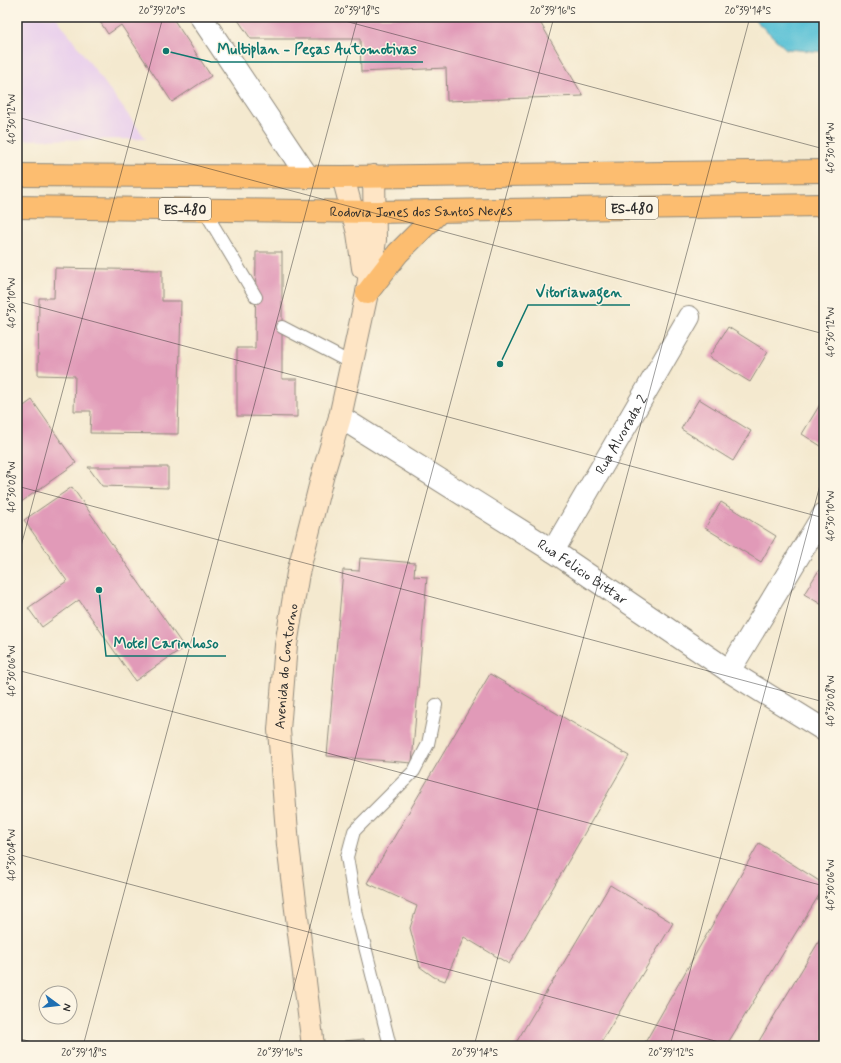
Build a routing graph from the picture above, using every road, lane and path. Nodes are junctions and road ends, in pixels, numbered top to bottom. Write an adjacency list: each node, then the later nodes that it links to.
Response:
1 (201, 17): 5 (street)
2 (824, 171): 4 (main road)
3 (17, 175): 5 (main road)
4 (374, 176): 6 (main road); 12 (main road, Avenida do Contorno)
5 (308, 177): 6 (main road)
6 (343, 177): 10 (main road, Avenida do Contorno)
7 (824, 205): 11 (main road, Rodovia Jones dos Santos Neves / ES-480)
8 (17, 207): 9 (main road, Rodovia Jones dos Santos Neves / ES-480)
9 (204, 210): 10 (main road, Rodovia Jones dos Santos Neves / ES-480); 14 (lane)
10 (353, 211): 12 (main road, Rodovia Jones dos Santos Neves / ES-480); 13 (main road, Avenida do Contorno)
11 (440, 211): 12 (main road, Rodovia Jones dos Santos Neves / ES-480); 13 (main road)
12 (375, 212): 13 (main road, Avenida do Contorno)
13 (367, 293): 17 (main road, Avenida do Contorno)
14 (256, 297)
15 (689, 317): 20 (street, Rua Alvorada 2)
16 (282, 327): 17 (lane)
17 (353, 364): 18 (main road, Avenida do Contorno)
18 (340, 417): 20 (street, Rua Felicio Bittar); 24 (main road, Avenida do Contorno)
19 (824, 514): 21 (street)
20 (553, 551): 21 (street, Rua Felicio Bittar)
21 (729, 671): 23 (street, Rua Felicio Bittar)
22 (436, 705): 25 (lane)
23 (824, 730)
24 (313, 1046)
25 (390, 1046)

